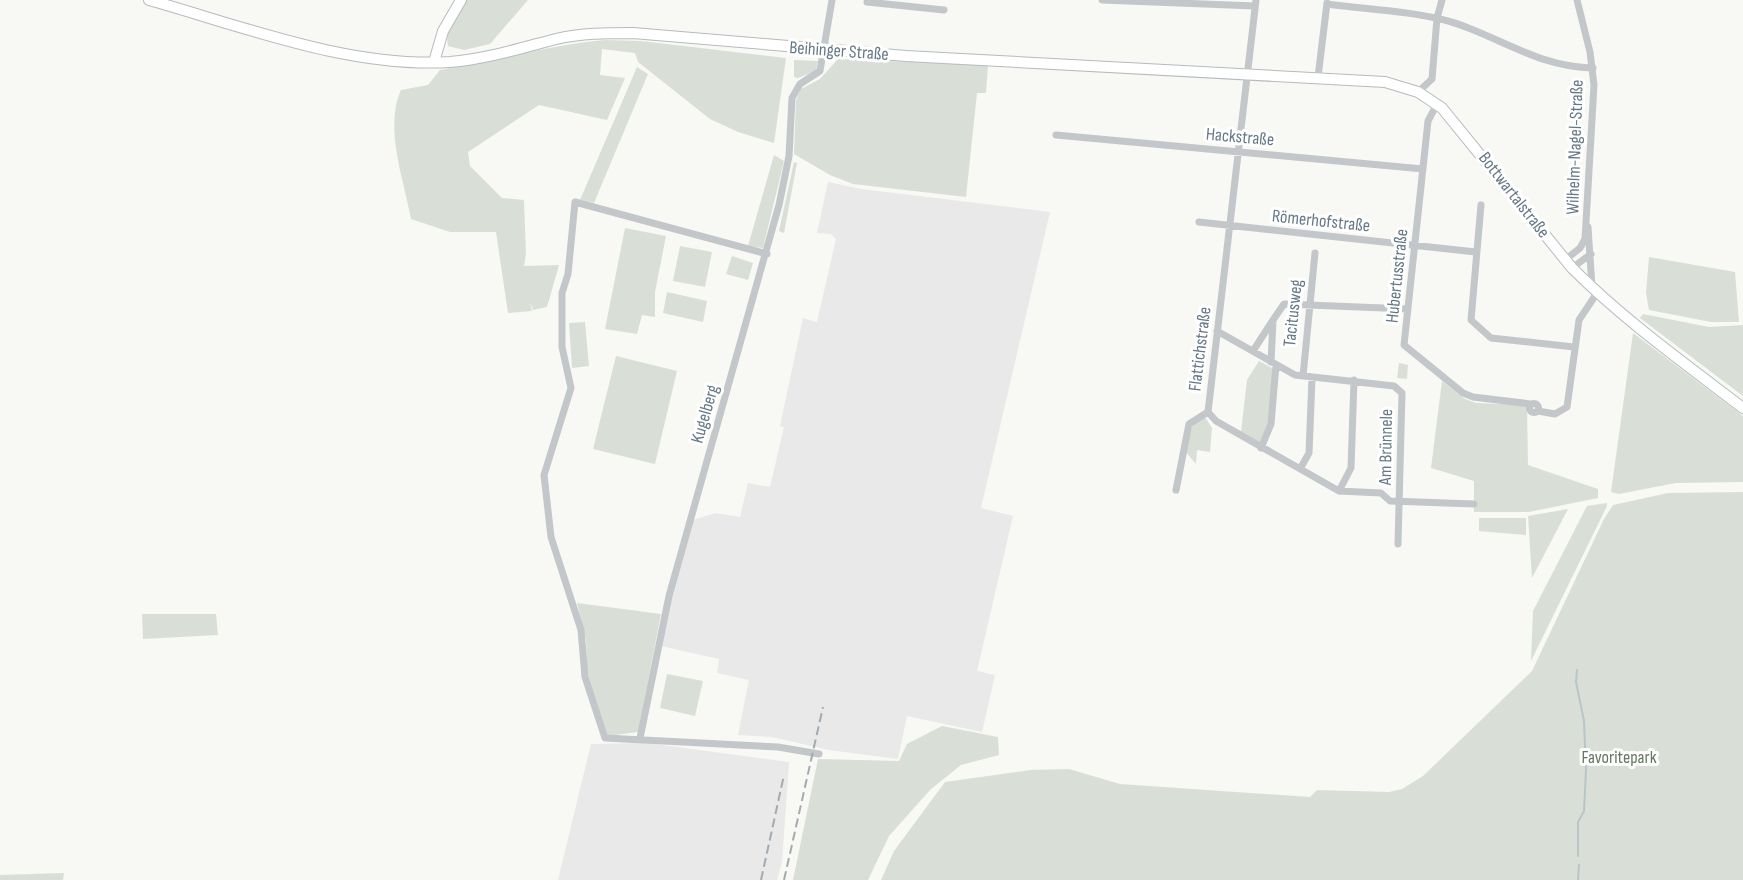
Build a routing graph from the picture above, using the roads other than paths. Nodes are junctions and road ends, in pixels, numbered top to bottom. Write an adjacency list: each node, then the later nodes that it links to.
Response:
1 (149, 0): 15 (main road, Beihinger Straße)
2 (460, 0): 15 (main road)
3 (832, 0): 14 (street)
4 (1102, 0): 5 (street)
5 (1133, 0): 10 (street)
6 (1442, 0): 13 (street)
7 (1577, 0): 16 (street, Wilhelm-Nagel-Straße)
8 (867, 2): 11 (street)
9 (1327, 2): 13 (street); 18 (street)
10 (1256, 3): 17 (street, Flattichstraße)
11 (923, 4): 12 (street)
12 (944, 10)
13 (1437, 18): 16 (street); 19 (street)
14 (825, 50): 15 (main road, Beihinger Straße); 17 (main road, Beihinger Straße); 31 (street, Kugelberg)
15 (434, 62)
16 (1593, 68): 26 (street, Wilhelm-Nagel-Straße)
17 (1248, 75): 18 (main road, Bottwartalstraße); 22 (street, Flattichstraße)
18 (1318, 77): 19 (main road, Bottwartalstraße)
19 (1418, 92): 20 (main road, Bottwartalstraße)
20 (1437, 104): 23 (street, Hubertusstraße); 33 (main road, Bottwartalstraße)
21 (1056, 135): 22 (street, Hackstraße)
22 (1239, 152): 23 (street, Hackstraße); 27 (street, Flattichstraße)
23 (1423, 169): 28 (street, Hubertusstraße)
24 (1481, 205): 29 (street)
25 (1199, 222): 27 (street, Römerhofstraße)
26 (1588, 224): 32 (street, Wilhelm-Nagel-Straße); 33 (street, Wilhelm-Nagel-Straße)
27 (1230, 226): 28 (street, Römerhofstraße); 38 (street, Flattichstraße)
28 (1415, 246): 29 (street, Römerhofstraße); 36 (street, Hubertusstraße)
29 (1476, 252): 39 (street)
30 (1314, 253): 35 (street, Tacitusweg)
31 (767, 254): 54 (street, Kugelberg); 54 (street)
32 (1591, 254): 33 (street); 34 (street, Wilhelm-Nagel-Straße)
33 (1568, 264): 34 (main road, Bottwartalstraße)
34 (1595, 291): 39 (street); 45 (main road, Bottwartalstraße)
35 (1309, 305): 36 (street); 37 (street); 42 (street, Tacitusweg)
36 (1408, 309): 39 (street, Hubertusstraße)
37 (1273, 320): 40 (street); 41 (street)
38 (1217, 331): 40 (street); 46 (street, Flattichstraße)
39 (1574, 347)
40 (1253, 351): 41 (street)
41 (1273, 363): 42 (street); 47 (street)
42 (1303, 376): 43 (street)
43 (1312, 378): 44 (street); 48 (street)
44 (1354, 380): 50 (street); 51 (street, Am Brünnele)
45 (1743, 408)
46 (1208, 412): 47 (street, Flattichstraße); 49 (street)
47 (1261, 448): 48 (street, Flattichstraße)
48 (1300, 469): 50 (street, Flattichstraße)
49 (1176, 490)
50 (1339, 491): 51 (street, Flattichstraße)
51 (1400, 501): 52 (street, Am Brünnele); 53 (street, Am Brünnele)
52 (1474, 504)
53 (1398, 544)
54 (640, 738): 55 (street)
55 (819, 754)

